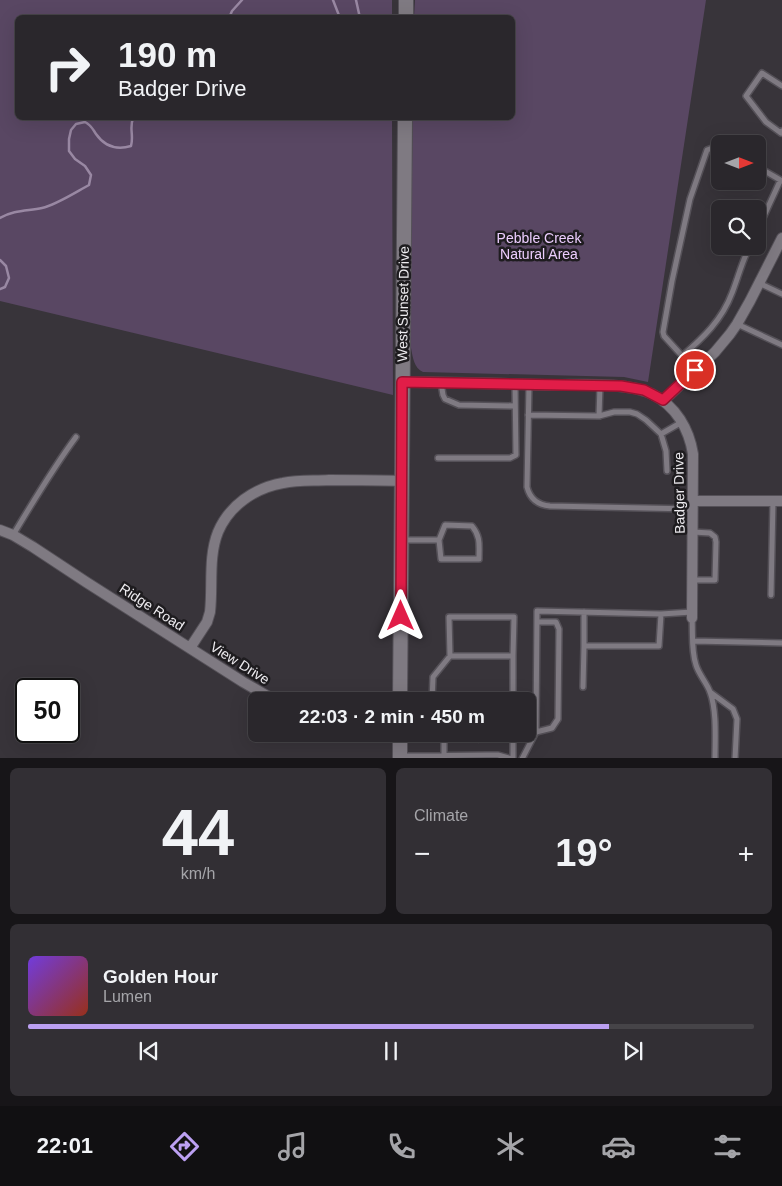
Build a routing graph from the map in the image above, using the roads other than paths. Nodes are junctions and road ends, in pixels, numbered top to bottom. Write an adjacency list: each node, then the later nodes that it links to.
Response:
1 (406, 0): 2 (main road)
2 (406, 15)
3 (782, 86): 5 (lane)
4 (405, 120): 18 (main road, West Sunset Drive)
5 (782, 131)
6 (711, 148): 16 (lane)
7 (766, 172): 8 (lane)
8 (781, 181): 9 (lane)
9 (766, 212)
10 (782, 239): 12 (street)
11 (747, 255): 16 (lane)
12 (759, 283): 13 (lane); 14 (street)
13 (782, 294)
14 (737, 324): 15 (lane); 17 (street)
15 (782, 345)
16 (682, 356): 17 (lane)
17 (695, 370): 23 (street)
18 (402, 382): 19 (street, Badger Drive); 32 (main road, West Sunset Drive)
19 (441, 382): 20 (street, Badger Drive); 24 (lane)
20 (515, 384): 21 (street, Badger Drive); 24 (lane)
21 (529, 384): 22 (street, Badger Drive); 25 (lane)
22 (600, 386): 23 (street, Badger Drive); 26 (lane)
23 (663, 400): 27 (street, Badger Drive)
24 (515, 406): 30 (lane)
25 (528, 415): 26 (lane); 34 (lane)
26 (599, 416): 28 (lane)
27 (682, 422): 28 (lane); 34 (street, Badger Drive)
28 (661, 434): 31 (lane)
29 (76, 437): 37 (lane)
30 (438, 458)
31 (667, 471)
32 (402, 481): 38 (main road, West Sunset Drive); 49 (street, Ridge Road)
33 (778, 501): 34 (street); 41 (lane)
34 (693, 505): 36 (street, Badger Drive)
35 (0, 530): 37 (street, Ridge Road)
36 (693, 532): 40 (street, Badger Drive); 40 (lane)
37 (13, 535): 49 (street, Ridge Road)
38 (401, 540): 39 (lane); 54 (main road, West Sunset Drive)
39 (439, 540): 39 (lane)
40 (693, 580): 44 (street, Badger Drive)
41 (771, 595)
42 (584, 612): 43 (lane); 45 (lane); 48 (lane)
43 (661, 614): 44 (lane); 48 (lane)
44 (692, 615): 46 (lane)
45 (537, 622): 58 (lane); 58 (lane)
46 (693, 641): 47 (lane); 57 (lane)
47 (782, 643)
48 (584, 646): 52 (lane)
49 (190, 648): 53 (street, View Drive)
50 (450, 656): 51 (lane); 51 (lane); 55 (lane)
51 (514, 656): 56 (lane)
52 (583, 687)
53 (261, 692)
54 (400, 692)
55 (432, 692)
56 (513, 692)
57 (710, 692): 67 (lane); 68 (lane)
58 (536, 732)
59 (400, 742): 64 (main road)
60 (444, 742): 63 (lane)
61 (513, 742): 65 (lane)
62 (531, 742): 66 (lane)
63 (444, 755): 64 (lane); 65 (lane)
64 (400, 757)
65 (512, 758)
66 (522, 758)
67 (715, 758)
68 (735, 758)

